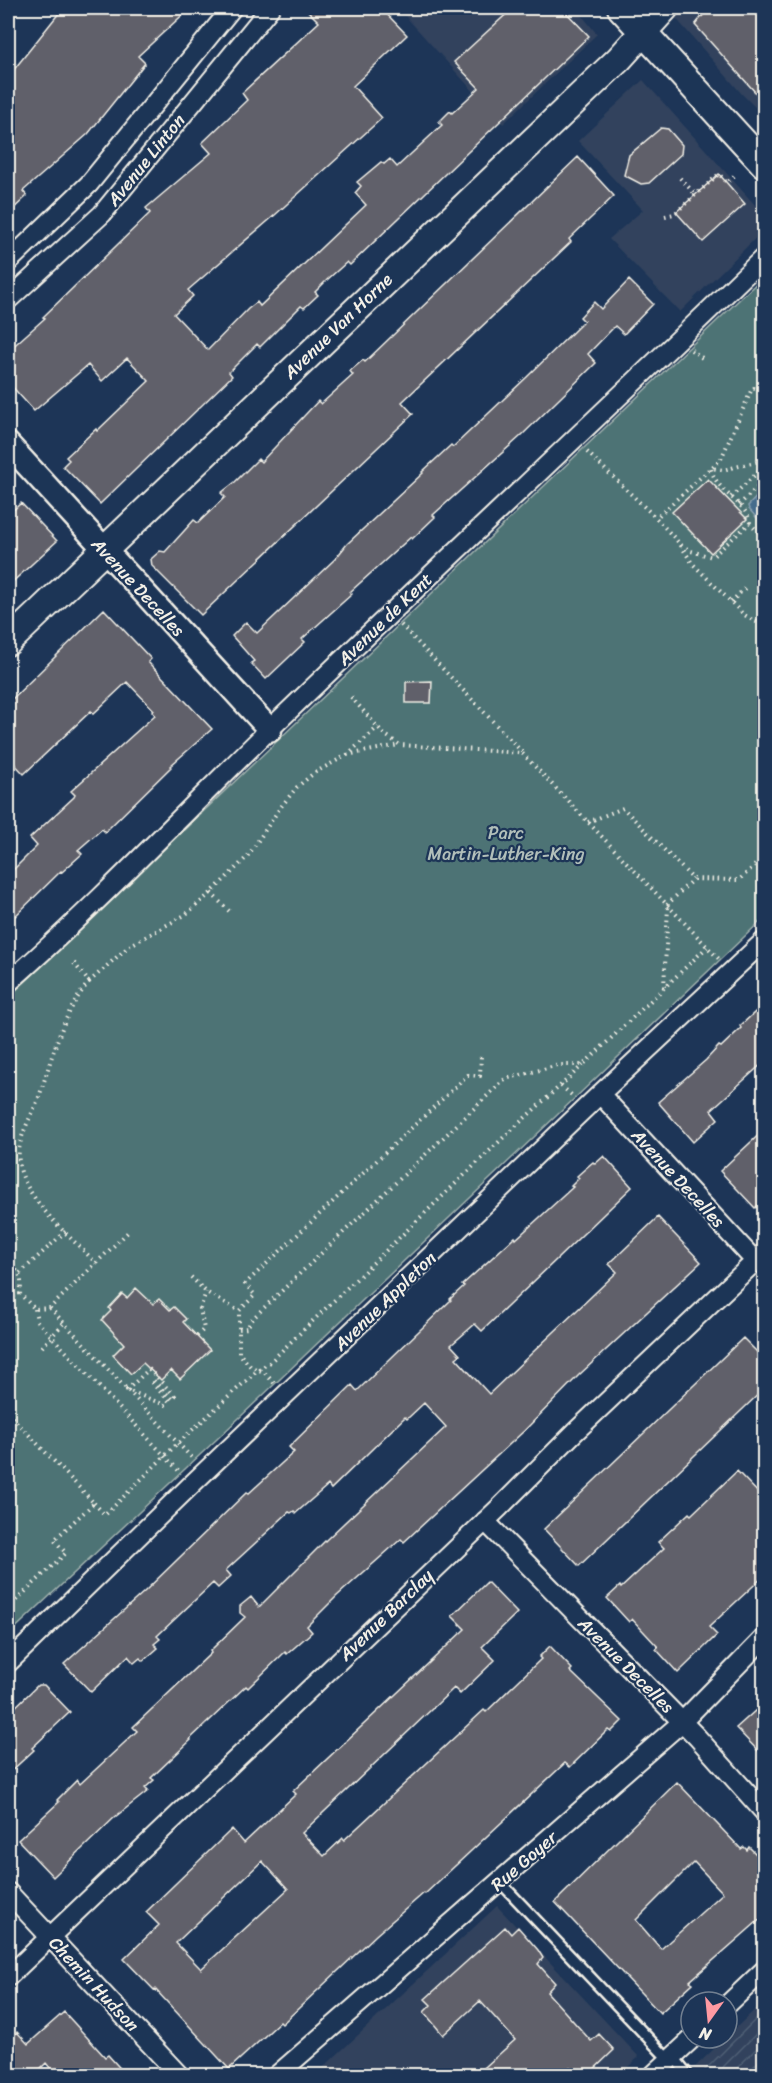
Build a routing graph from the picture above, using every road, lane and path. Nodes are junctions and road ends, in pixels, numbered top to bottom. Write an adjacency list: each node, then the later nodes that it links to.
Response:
1 (232, 8): 12 (street, Avenue Linton)
2 (270, 8): 13 (street, Avenue Linton)
3 (621, 8): 5 (main road)
4 (665, 8): 5 (main road, Avenue Van Horne)
5 (643, 32): 6 (main road); 27 (main road, Avenue Van Horne)
6 (765, 164)
7 (737, 173): 9 (path)
8 (680, 178): 9 (path)
9 (696, 195): 10 (path)
10 (665, 216)
11 (765, 256): 30 (street, Avenue de Kent)
12 (8, 262)
13 (8, 300)
14 (765, 409): 19 (path)
15 (8, 444): 27 (street, Avenue Decelles)
16 (584, 448): 23 (path)
17 (765, 460): 19 (path)
18 (765, 467): 21 (path)
19 (711, 468): 21 (path); 23 (path)
20 (765, 481): 22 (path)
21 (731, 497): 22 (path)
22 (739, 506): 24 (path)
23 (656, 518): 26 (path)
24 (750, 523): 25 (path); 26 (path)
25 (765, 538)
26 (680, 544): 29 (path)
27 (104, 550): 32 (main road, Avenue Van Horne); 35 (street, Avenue Decelles)
28 (745, 588): 29 (path)
29 (731, 602): 31 (path)
30 (391, 614): 35 (street, Avenue de Kent); 37 (path)
31 (765, 625)
32 (8, 642)
33 (351, 697): 34 (path)
34 (378, 727): 36 (path); 38 (path)
35 (270, 730): 50 (street, Avenue de Kent)
36 (400, 745): 37 (path); 38 (path)
37 (522, 753): 39 (path)
38 (347, 755): 42 (path)
39 (587, 822): 41 (path); 43 (path)
40 (765, 857): 41 (path)
41 (693, 879): 43 (path)
42 (212, 893): 44 (path); 49 (path)
43 (668, 906): 46 (path); 51 (path)
44 (230, 912)
45 (765, 941): 48 (street, Avenue Appleton)
46 (707, 947): 48 (path); 51 (path)
47 (74, 963): 49 (path)
48 (732, 972): 55 (street, Avenue Appleton)
49 (89, 982): 57 (path)
50 (8, 983)
51 (664, 988): 53 (path)
52 (480, 1055): 69 (path)
53 (583, 1065): 54 (path); 71 (path)
54 (561, 1086): 56 (path); 75 (path)
55 (600, 1094): 59 (street, Avenue Decelles); 87 (street, Avenue Appleton)
56 (575, 1098)
57 (66, 1231): 61 (path); 62 (path)
58 (128, 1232): 61 (path)
59 (760, 1258): 84 (street, Avenue Barclay)
60 (8, 1262): 62 (path)
61 (96, 1263): 67 (path)
62 (20, 1273): 65 (path)
63 (191, 1277): 64 (path)
64 (206, 1292): 69 (path); 73 (path)
65 (20, 1294): 66 (path); 68 (path)
66 (8, 1298)
67 (50, 1308): 68 (path); 70 (path)
68 (35, 1309): 72 (path)
69 (239, 1311): 71 (path)
70 (63, 1324): 72 (path); 77 (path)
71 (239, 1329): 75 (path)
72 (52, 1336): 74 (path); 80 (path)
73 (197, 1336)
74 (42, 1347)
75 (260, 1369): 76 (path); 79 (path)
76 (275, 1384)
77 (127, 1390): 77 (path); 79 (path)
78 (8, 1413): 83 (path)
79 (177, 1444): 80 (path); 81 (path)
80 (165, 1456): 82 (path); 83 (path)
81 (192, 1458)
82 (179, 1471)
83 (94, 1503): 85 (path)
84 (485, 1521): 88 (street, Avenue Decelles); 92 (street, Avenue Barclay)
85 (8, 1608)
86 (765, 1638): 88 (street, Rue Goyer)
87 (8, 1663)
88 (682, 1722): 89 (street, Avenue Decelles); 90 (street, Rue Goyer)
89 (765, 1812)
90 (500, 1882): 97 (lane); 99 (street, Rue Goyer)
91 (8, 1892): 92 (street, Chemin Hudson)
92 (50, 1937): 94 (street, Avenue Barclay); 98 (street, Chemin Hudson)
93 (765, 1970): 95 (street)
94 (8, 1977)
95 (739, 1994)
96 (680, 2050): 97 (street)
97 (671, 2058): 100 (street); 101 (lane)
98 (180, 2076)
99 (276, 2076)
100 (652, 2076)
101 (689, 2076)

